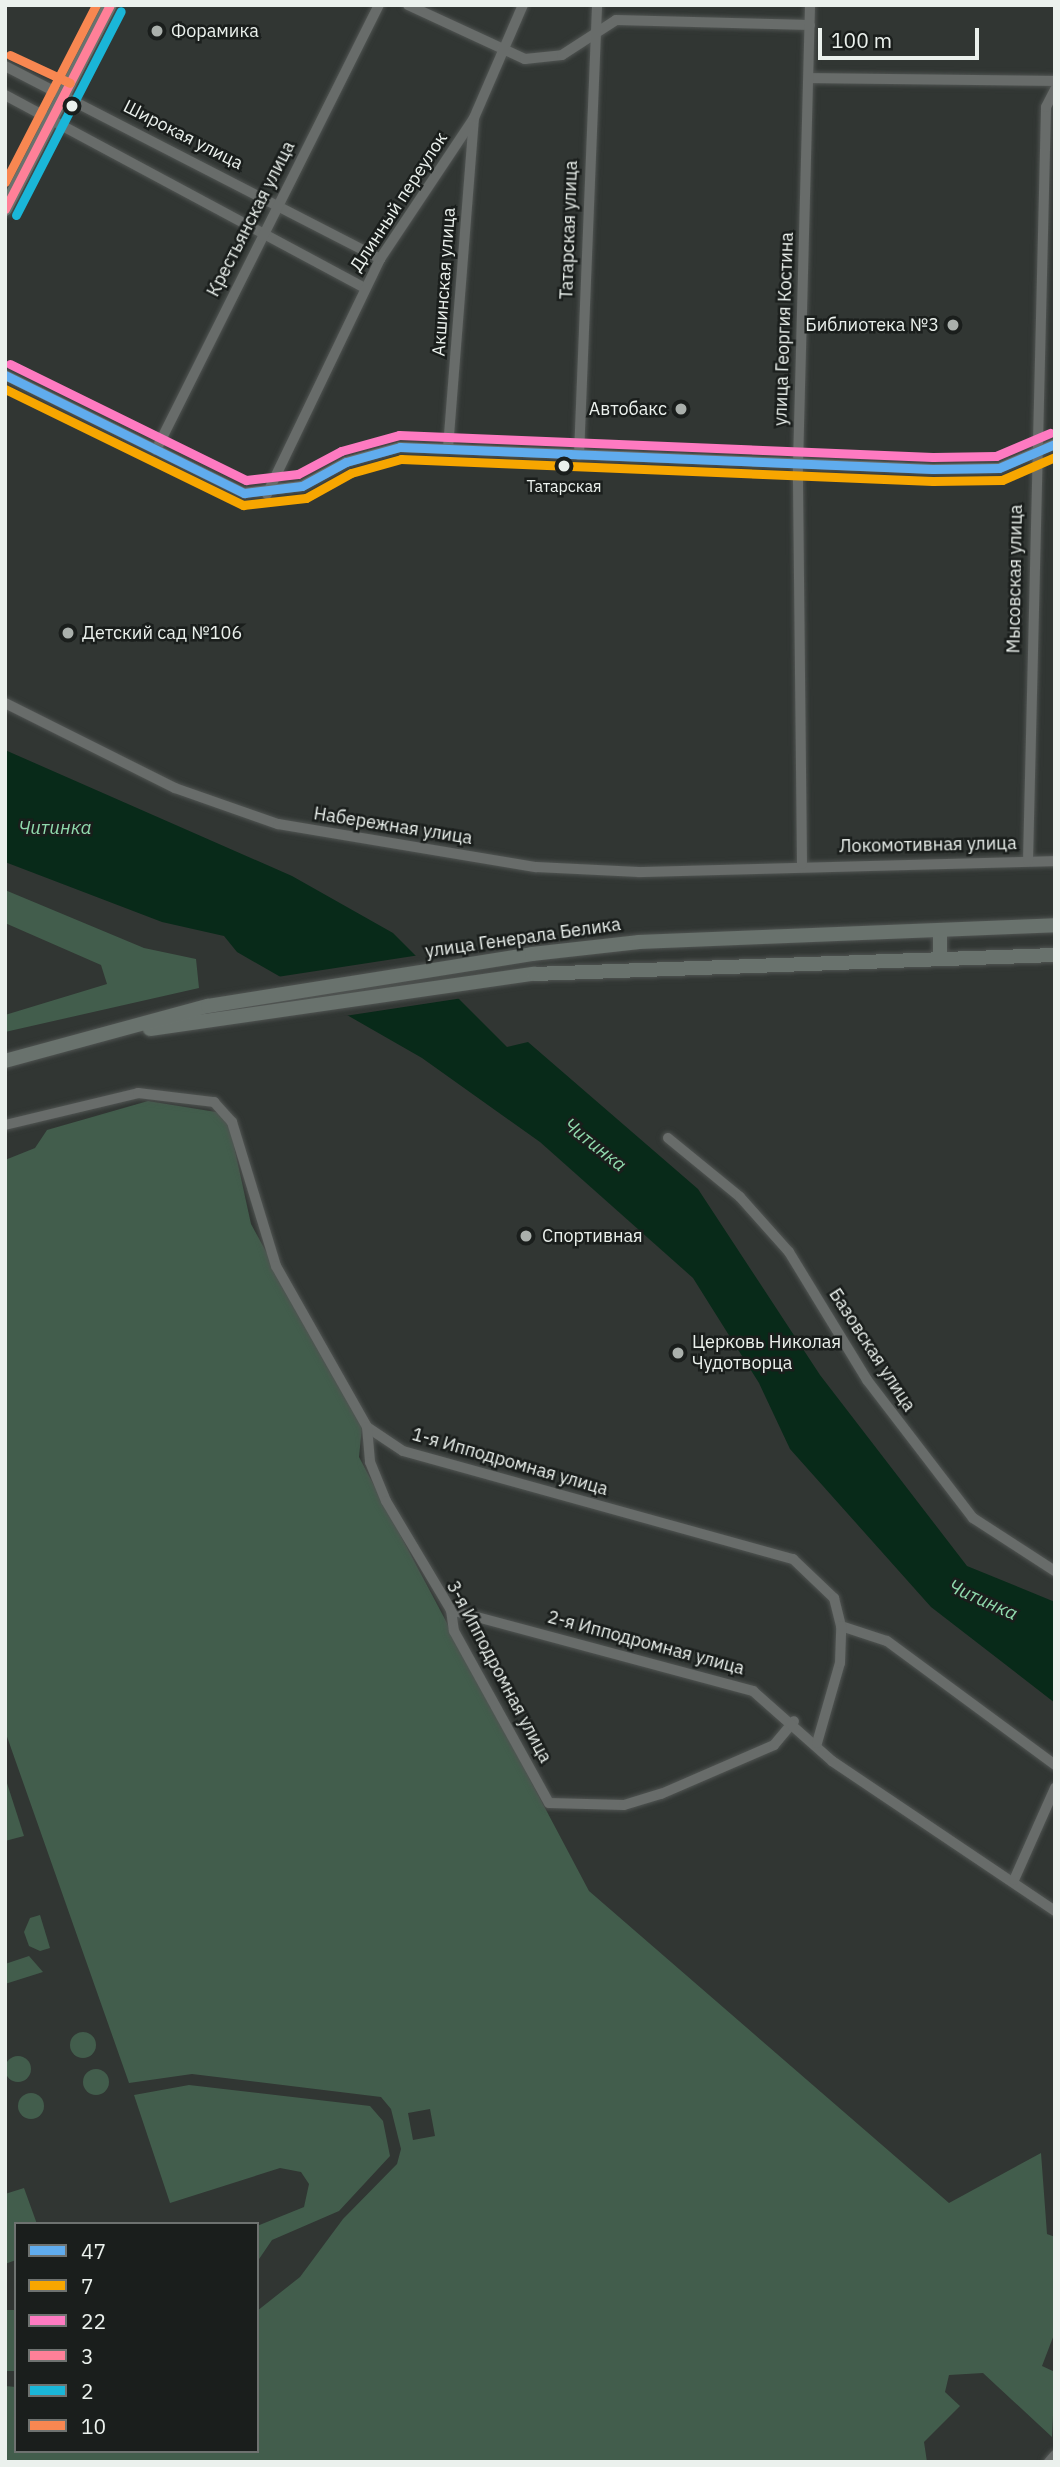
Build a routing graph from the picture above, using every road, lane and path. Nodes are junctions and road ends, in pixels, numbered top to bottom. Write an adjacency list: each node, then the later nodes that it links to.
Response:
1 (110, 5): 14 (main road)
2 (379, 5): 18 (street, Крестьянская улица)
3 (408, 5): 9 (street)
4 (523, 5): 9 (street, Длинный переулок)
5 (597, 5): 8 (street, Татарская улица)
6 (810, 5): 7 (street, улица Георгия Костина)
7 (810, 25): 8 (street); 11 (street, улица Георгия Костина)
8 (594, 40): 9 (street); 30 (street, Татарская улица)
9 (500, 50): 17 (street, Длинный переулок)
10 (5, 66): 14 (street, Широкая улица)
11 (809, 78): 12 (street); 31 (street, улица Георгия Костина)
12 (1055, 81)
13 (1055, 89): 20 (street, Мысовская улица)
14 (65, 94): 16 (main road); 18 (street, Широкая улица)
15 (5, 95): 16 (street)
16 (52, 118): 19 (main road); 22 (street)
17 (474, 118): 23 (street, Длинный переулок); 27 (street, Акшинская улица)
18 (279, 203): 22 (street, Крестьянская улица); 23 (street, Широкая улица)
19 (5, 209)
20 (1042, 226): 21 (street); 28 (street, Мысовская улица)
21 (1055, 226)
22 (264, 232): 24 (street); 29 (street, Крестьянская улица)
23 (380, 259): 24 (street, Длинный переулок)
24 (365, 288): 32 (street, Длинный переулок)
25 (5, 375): 29 (street)
26 (1055, 444): 28 (street)
27 (448, 448): 30 (street); 32 (street)
28 (1035, 449): 31 (street); 34 (street, Мысовская улица)
29 (156, 450): 32 (street)
30 (579, 455): 31 (street)
31 (798, 464): 36 (street, улица Георгия Костина)
32 (267, 494)
33 (5, 703): 36 (street, Набережная улица)
34 (1028, 861): 35 (street, Локомотивная улица); 36 (street, Локомотивная улица)
35 (1055, 861)
36 (802, 864)
37 (1055, 925): 38 (main road, улица Генерала Белика)
38 (940, 930): 40 (main road); 41 (main road, улица Генерала Белика)
39 (1055, 955): 40 (main road, улица Генерала Белика)
40 (940, 958): 41 (main road, улица Генерала Белика)
41 (117, 1032): 42 (main road, улица Генерала Белика)
42 (5, 1061)
43 (5, 1125): 45 (street, 1-я Ипподромная улица)
44 (668, 1138): 46 (street, Базовская улица)
45 (367, 1427): 47 (street, 3-я Ипподромная улица); 48 (street, 1-я Ипподромная улица)
46 (1055, 1571)
47 (451, 1610): 49 (street, 2-я Ипподромная улица); 49 (street, 3-я Ипподромная улица)
48 (841, 1626): 50 (street); 51 (street)
49 (793, 1721): 50 (street, 2-я Ипподромная улица)
50 (817, 1743): 53 (street, 2-я Ипподромная улица)
51 (1055, 1765)
52 (1055, 1788): 53 (street)
53 (1014, 1880): 54 (street, 2-я Ипподромная улица)
54 (1055, 1911)
55 (1055, 2455): 56 (street)
56 (1049, 2462)

